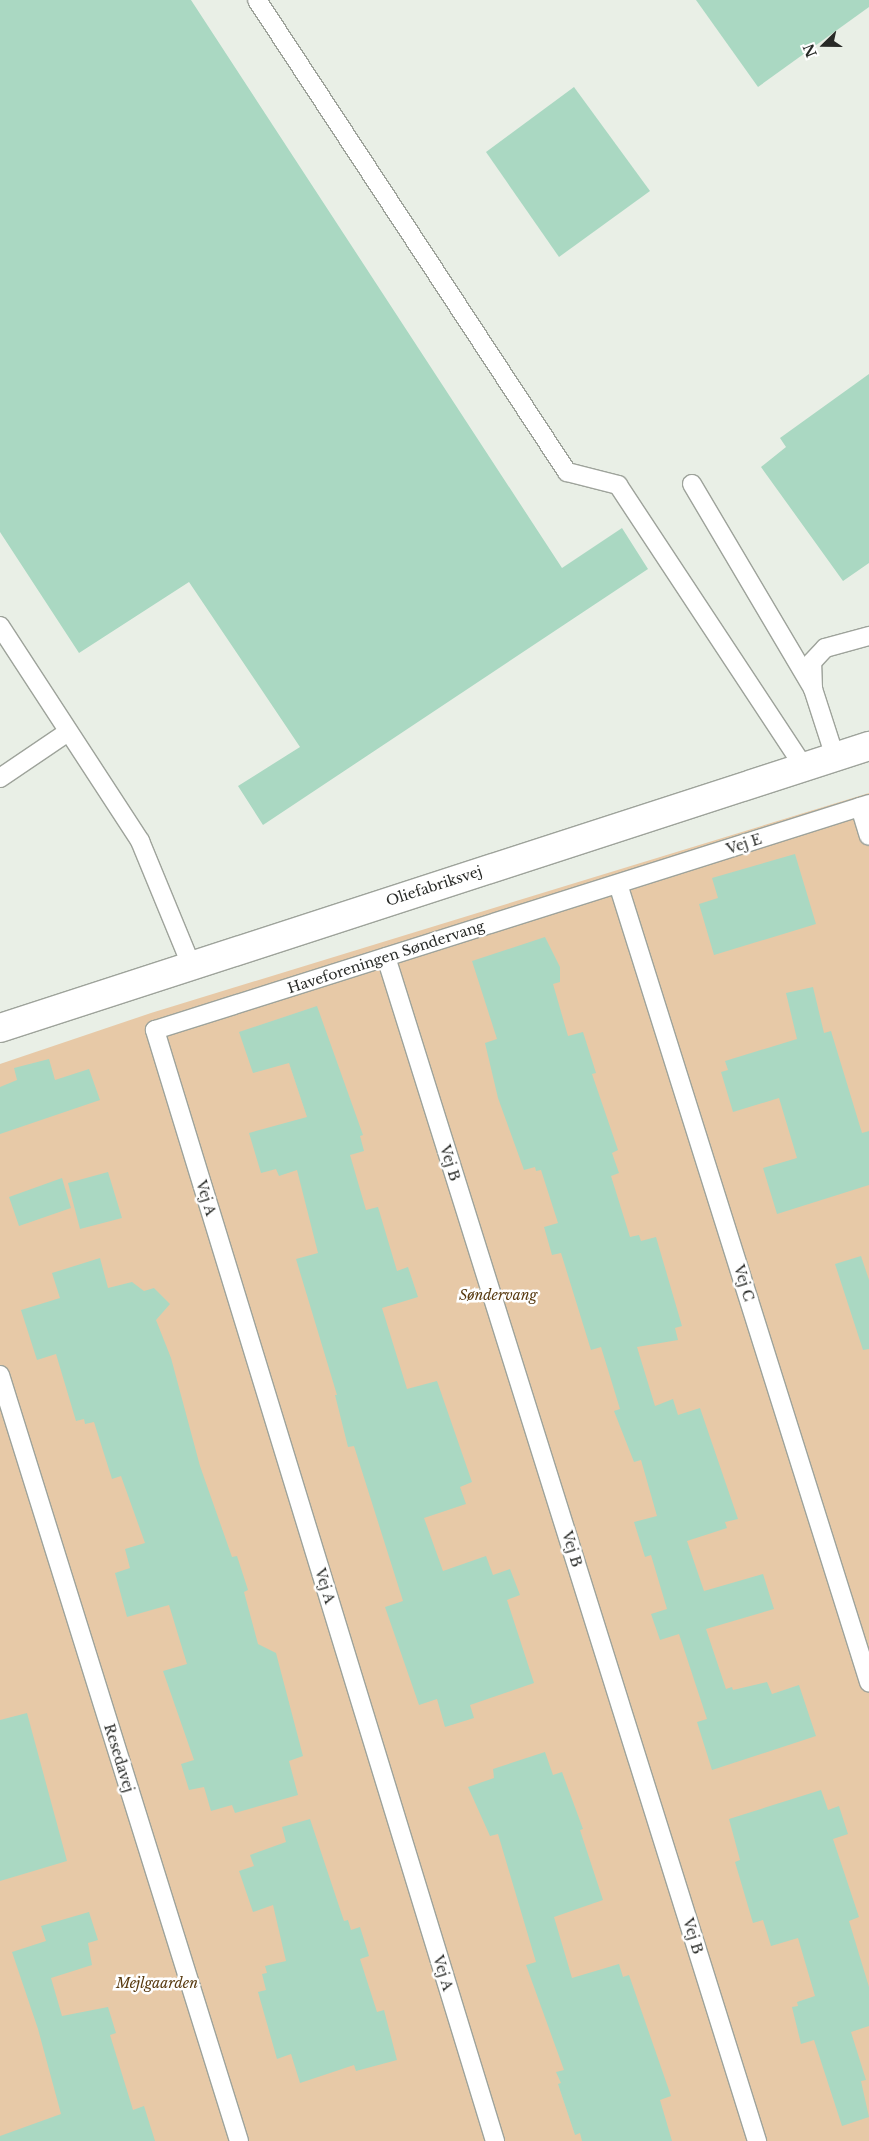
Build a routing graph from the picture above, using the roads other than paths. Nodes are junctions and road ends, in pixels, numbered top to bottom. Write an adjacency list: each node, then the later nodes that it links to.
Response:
1 (257, 0): 9 (lane)
2 (692, 484): 5 (lane)
3 (0, 626): 6 (lane)
4 (869, 636): 5 (lane)
5 (813, 689): 8 (lane)
6 (68, 732): 10 (lane); 15 (lane)
7 (869, 746): 8 (street, Oliefabriksvej)
8 (835, 757): 9 (street, Oliefabriksvej)
9 (804, 767): 15 (street, Oliefabriksvej)
10 (0, 778)
11 (864, 805): 12 (lane); 13 (lane, Vej E)
12 (869, 836)
13 (618, 884): 14 (lane, Haveforeningen Søndervang); 19 (lane, Vej C)
14 (386, 957): 17 (lane, Haveforeningen Søndervang); 22 (lane, Vej B)
15 (191, 965): 16 (street, Oliefabriksvej)
16 (0, 1028)
17 (155, 1030): 21 (lane, Vej A)
18 (0, 1375): 20 (lane, Resedavej)
19 (869, 1682)
20 (239, 2141)
21 (495, 2141)
22 (757, 2141)

